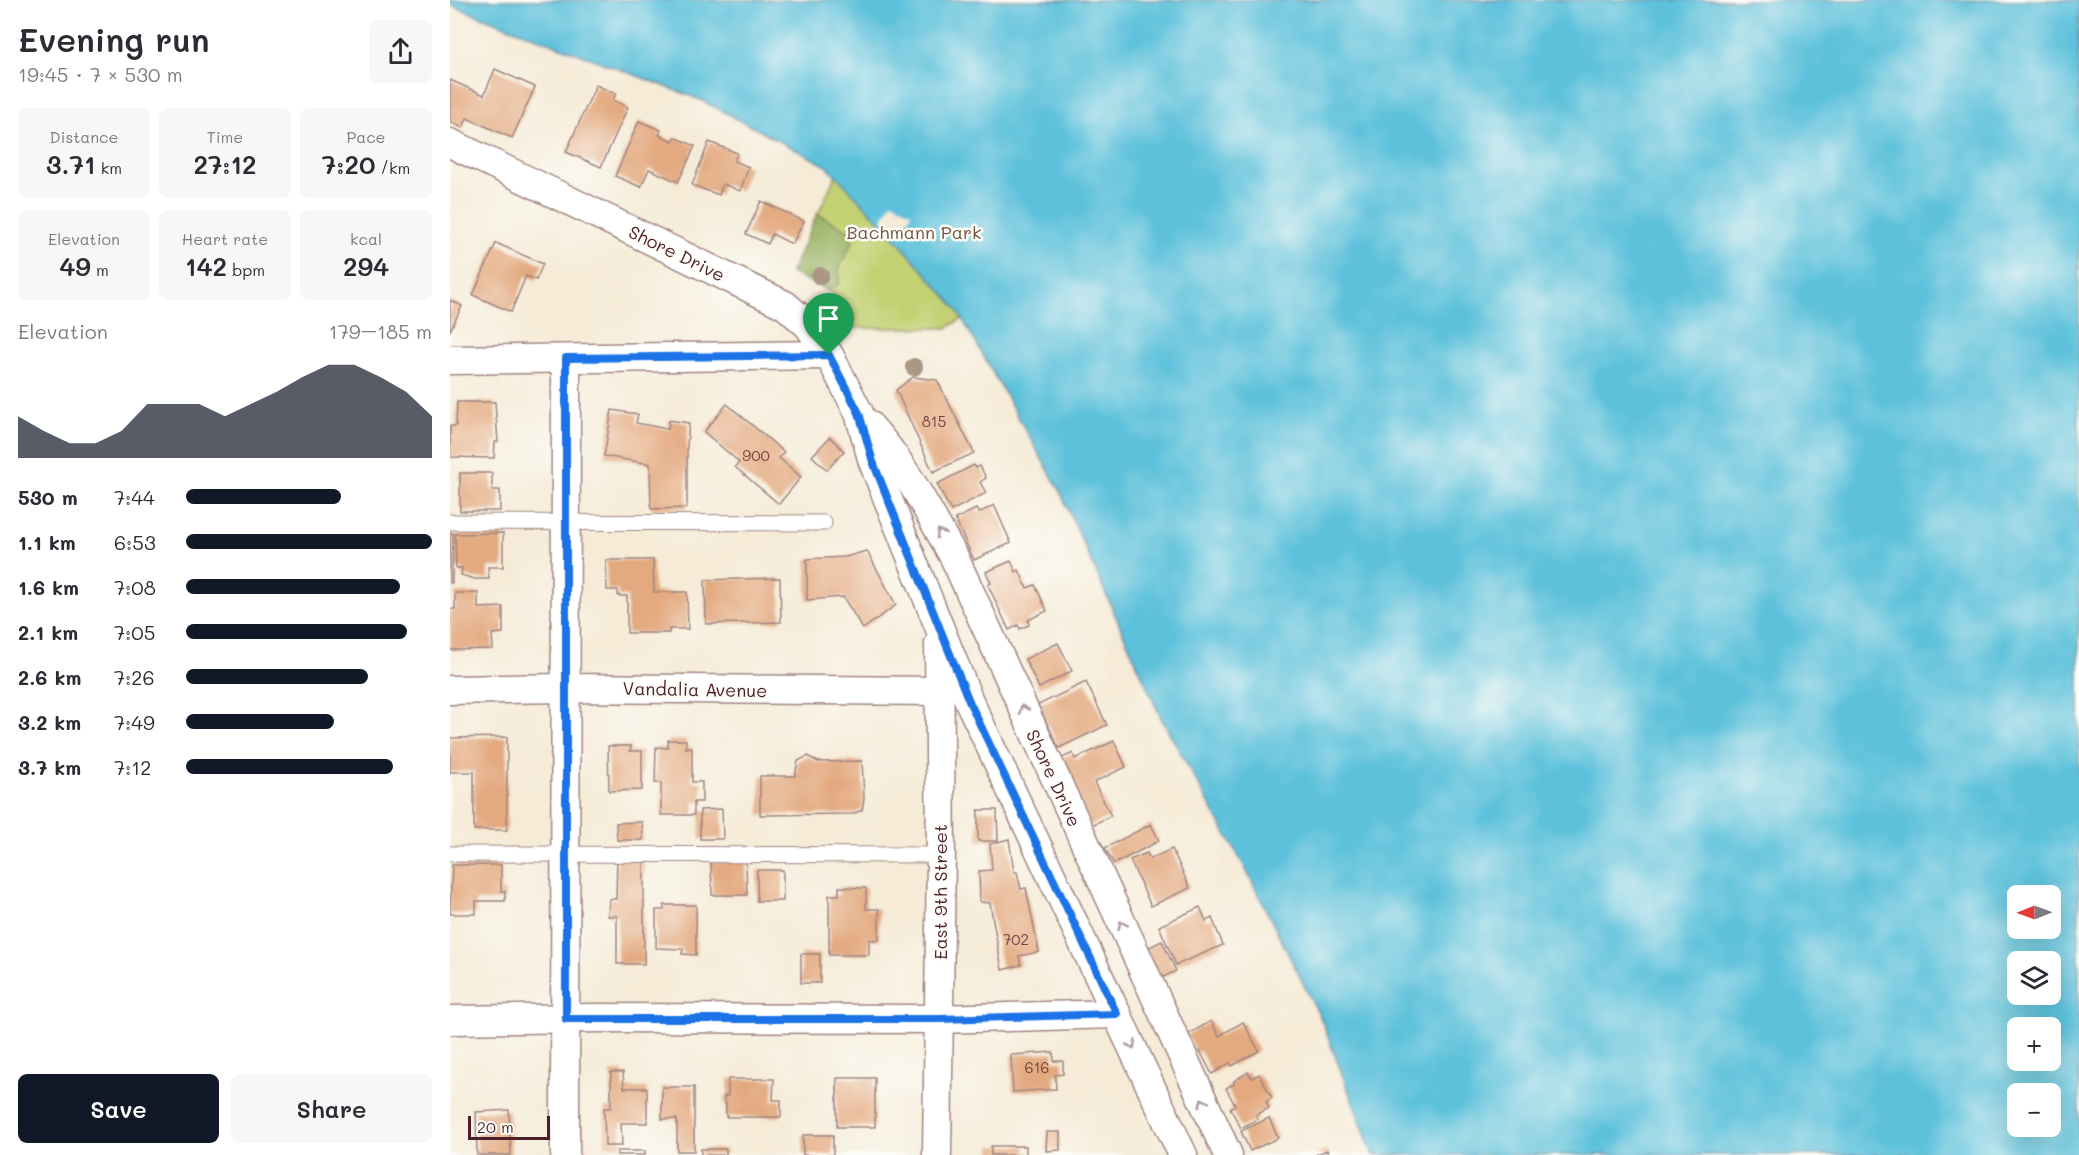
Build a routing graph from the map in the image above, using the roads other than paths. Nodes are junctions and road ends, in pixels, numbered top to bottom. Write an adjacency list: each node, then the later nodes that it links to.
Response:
1 (450, 143): 2 (street, Shore Drive)
2 (829, 355): 3 (street); 5 (street, Shore Drive)
3 (566, 358): 4 (street); 6 (street)
4 (450, 360)
5 (859, 413): 9 (street, Shore Drive); 23 (street, Shore Drive, one-way to 5)
6 (566, 521): 7 (lane); 8 (lane); 10 (street)
7 (450, 522)
8 (824, 523)
9 (939, 630): 12 (street, East 9th Street); 16 (street, Shore Drive)
10 (567, 688): 11 (street, Vandalia Avenue); 12 (street, Vandalia Avenue); 13 (street)
11 (450, 690)
12 (940, 691): 15 (street, East 9th Street)
13 (565, 853): 14 (lane); 15 (lane); 17 (street)
14 (450, 854)
15 (941, 855): 18 (street, East 9th Street)
16 (1117, 1014): 18 (street); 22 (street, Shore Drive, one-way to 22)
17 (566, 1019): 18 (street); 19 (street); 20 (street)
18 (939, 1019): 21 (street, East 9th Street)
19 (450, 1020)
20 (565, 1155)
21 (938, 1155)
22 (1183, 1155)
23 (1228, 1155)

